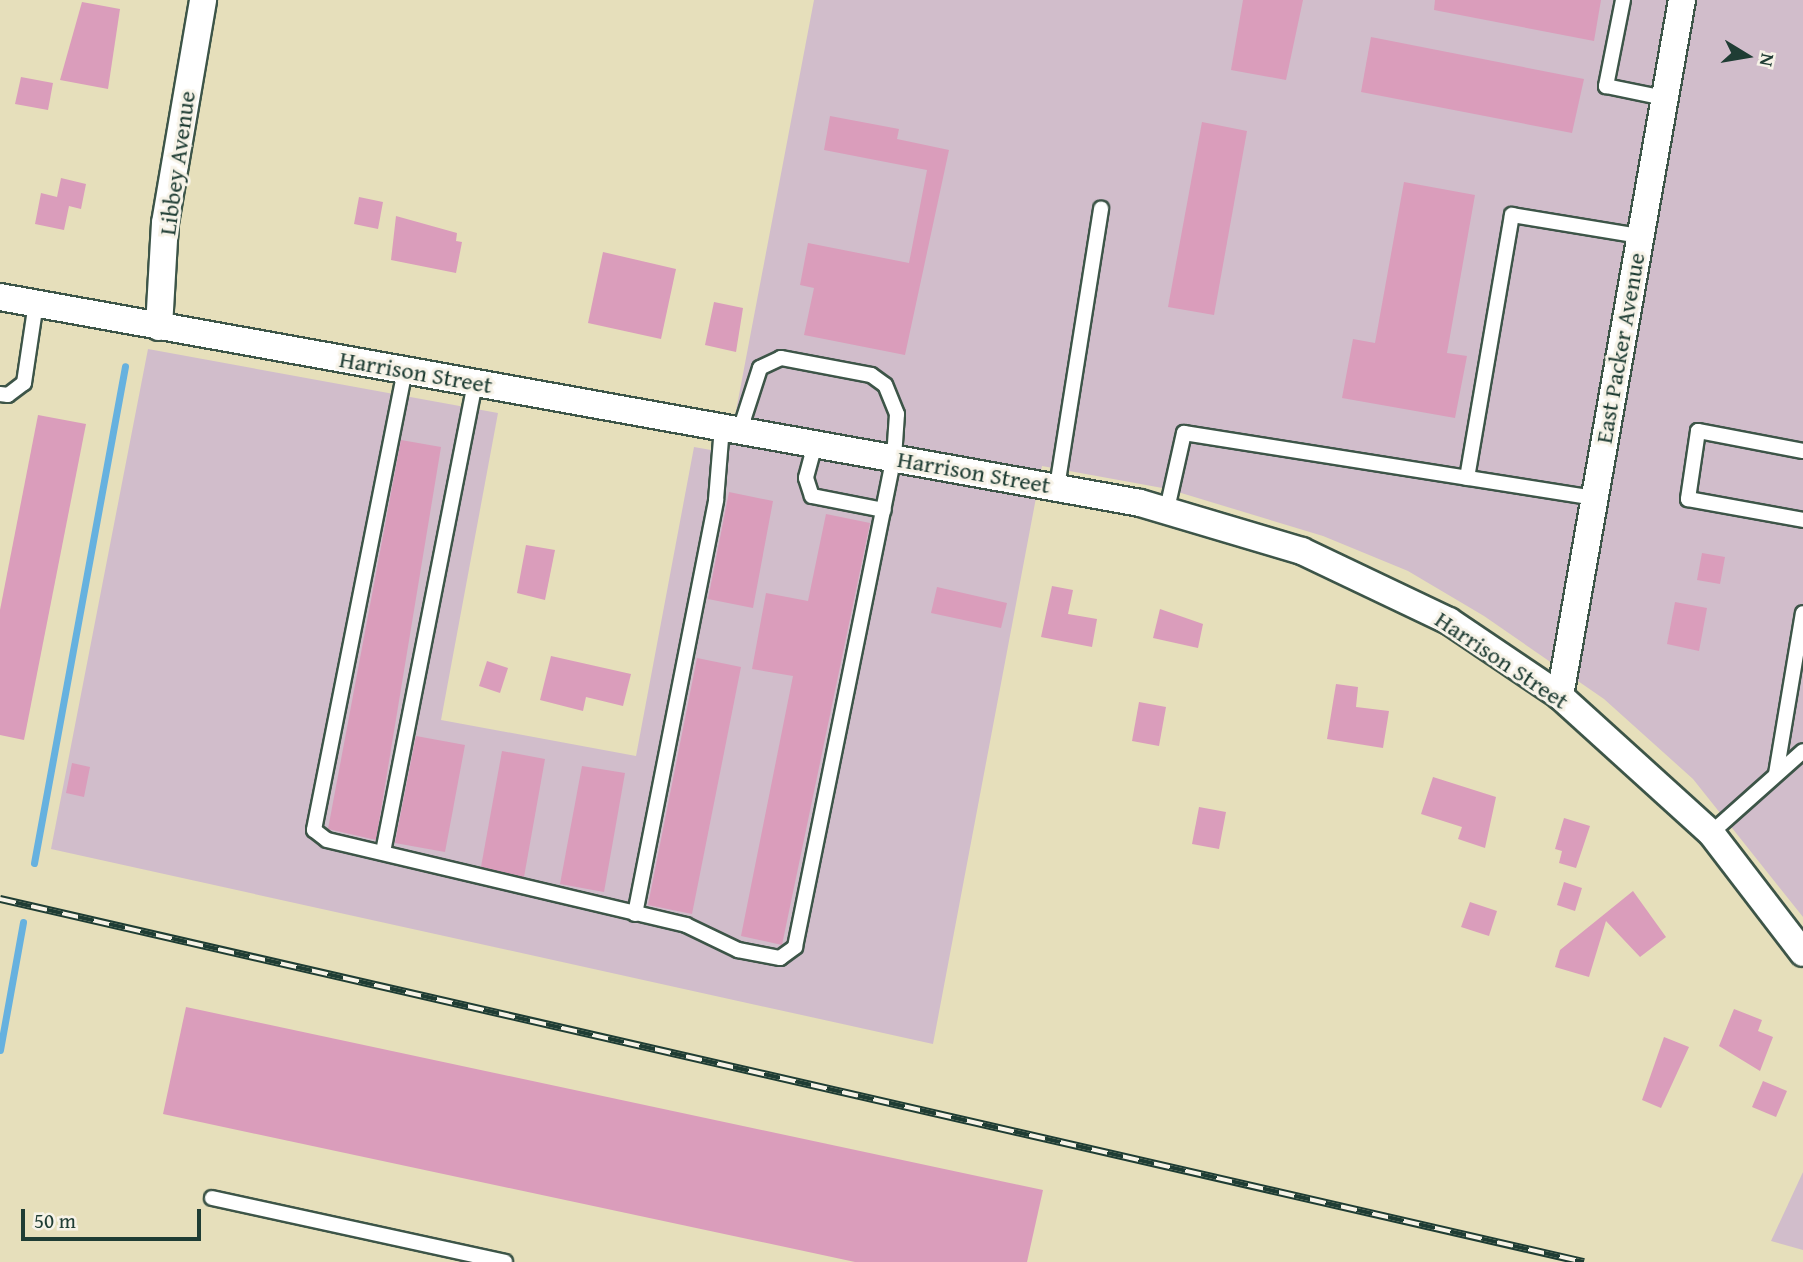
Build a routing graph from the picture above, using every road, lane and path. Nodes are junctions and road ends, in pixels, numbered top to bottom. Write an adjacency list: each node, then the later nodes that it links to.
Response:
1 (203, 0): 9 (street, Libbey Avenue)
2 (1622, 0): 4 (lane)
3 (1682, 0): 4 (street, East Packer Avenue)
4 (1664, 97): 6 (street, East Packer Avenue)
5 (1101, 208): 18 (lane)
6 (1639, 236): 17 (lane); 19 (street, East Packer Avenue)
7 (0, 297): 8 (street, Harrison Street)
8 (37, 303): 9 (street, Harrison Street); 12 (lane)
9 (159, 327): 10 (street, Harrison Street)
10 (405, 369): 11 (street, Harrison Street); 28 (lane)
11 (475, 382): 13 (street, Harrison Street); 28 (lane)
12 (0, 394)
13 (731, 428): 14 (street, Harrison Street); 16 (lane); 29 (lane)
14 (815, 443): 16 (street, Harrison Street); 21 (lane)
15 (1803, 451): 22 (lane)
16 (894, 458): 18 (street, Harrison Street); 21 (lane)
17 (1467, 478): 19 (lane); 20 (lane)
18 (1057, 487): 20 (street, Harrison Street)
19 (1594, 498): 24 (street, East Packer Avenue)
20 (1167, 509): 24 (street, Harrison Street)
21 (884, 510): 29 (lane)
22 (1803, 520)
23 (1803, 612): 26 (lane)
24 (1560, 696): 27 (street, Harrison Street)
25 (1803, 751): 26 (lane)
26 (1776, 774): 27 (lane)
27 (1711, 834): 30 (street, Harrison Street)
28 (383, 852): 29 (lane)
29 (635, 914)
30 (1803, 953)
31 (212, 1198): 32 (lane)
32 (505, 1262)

